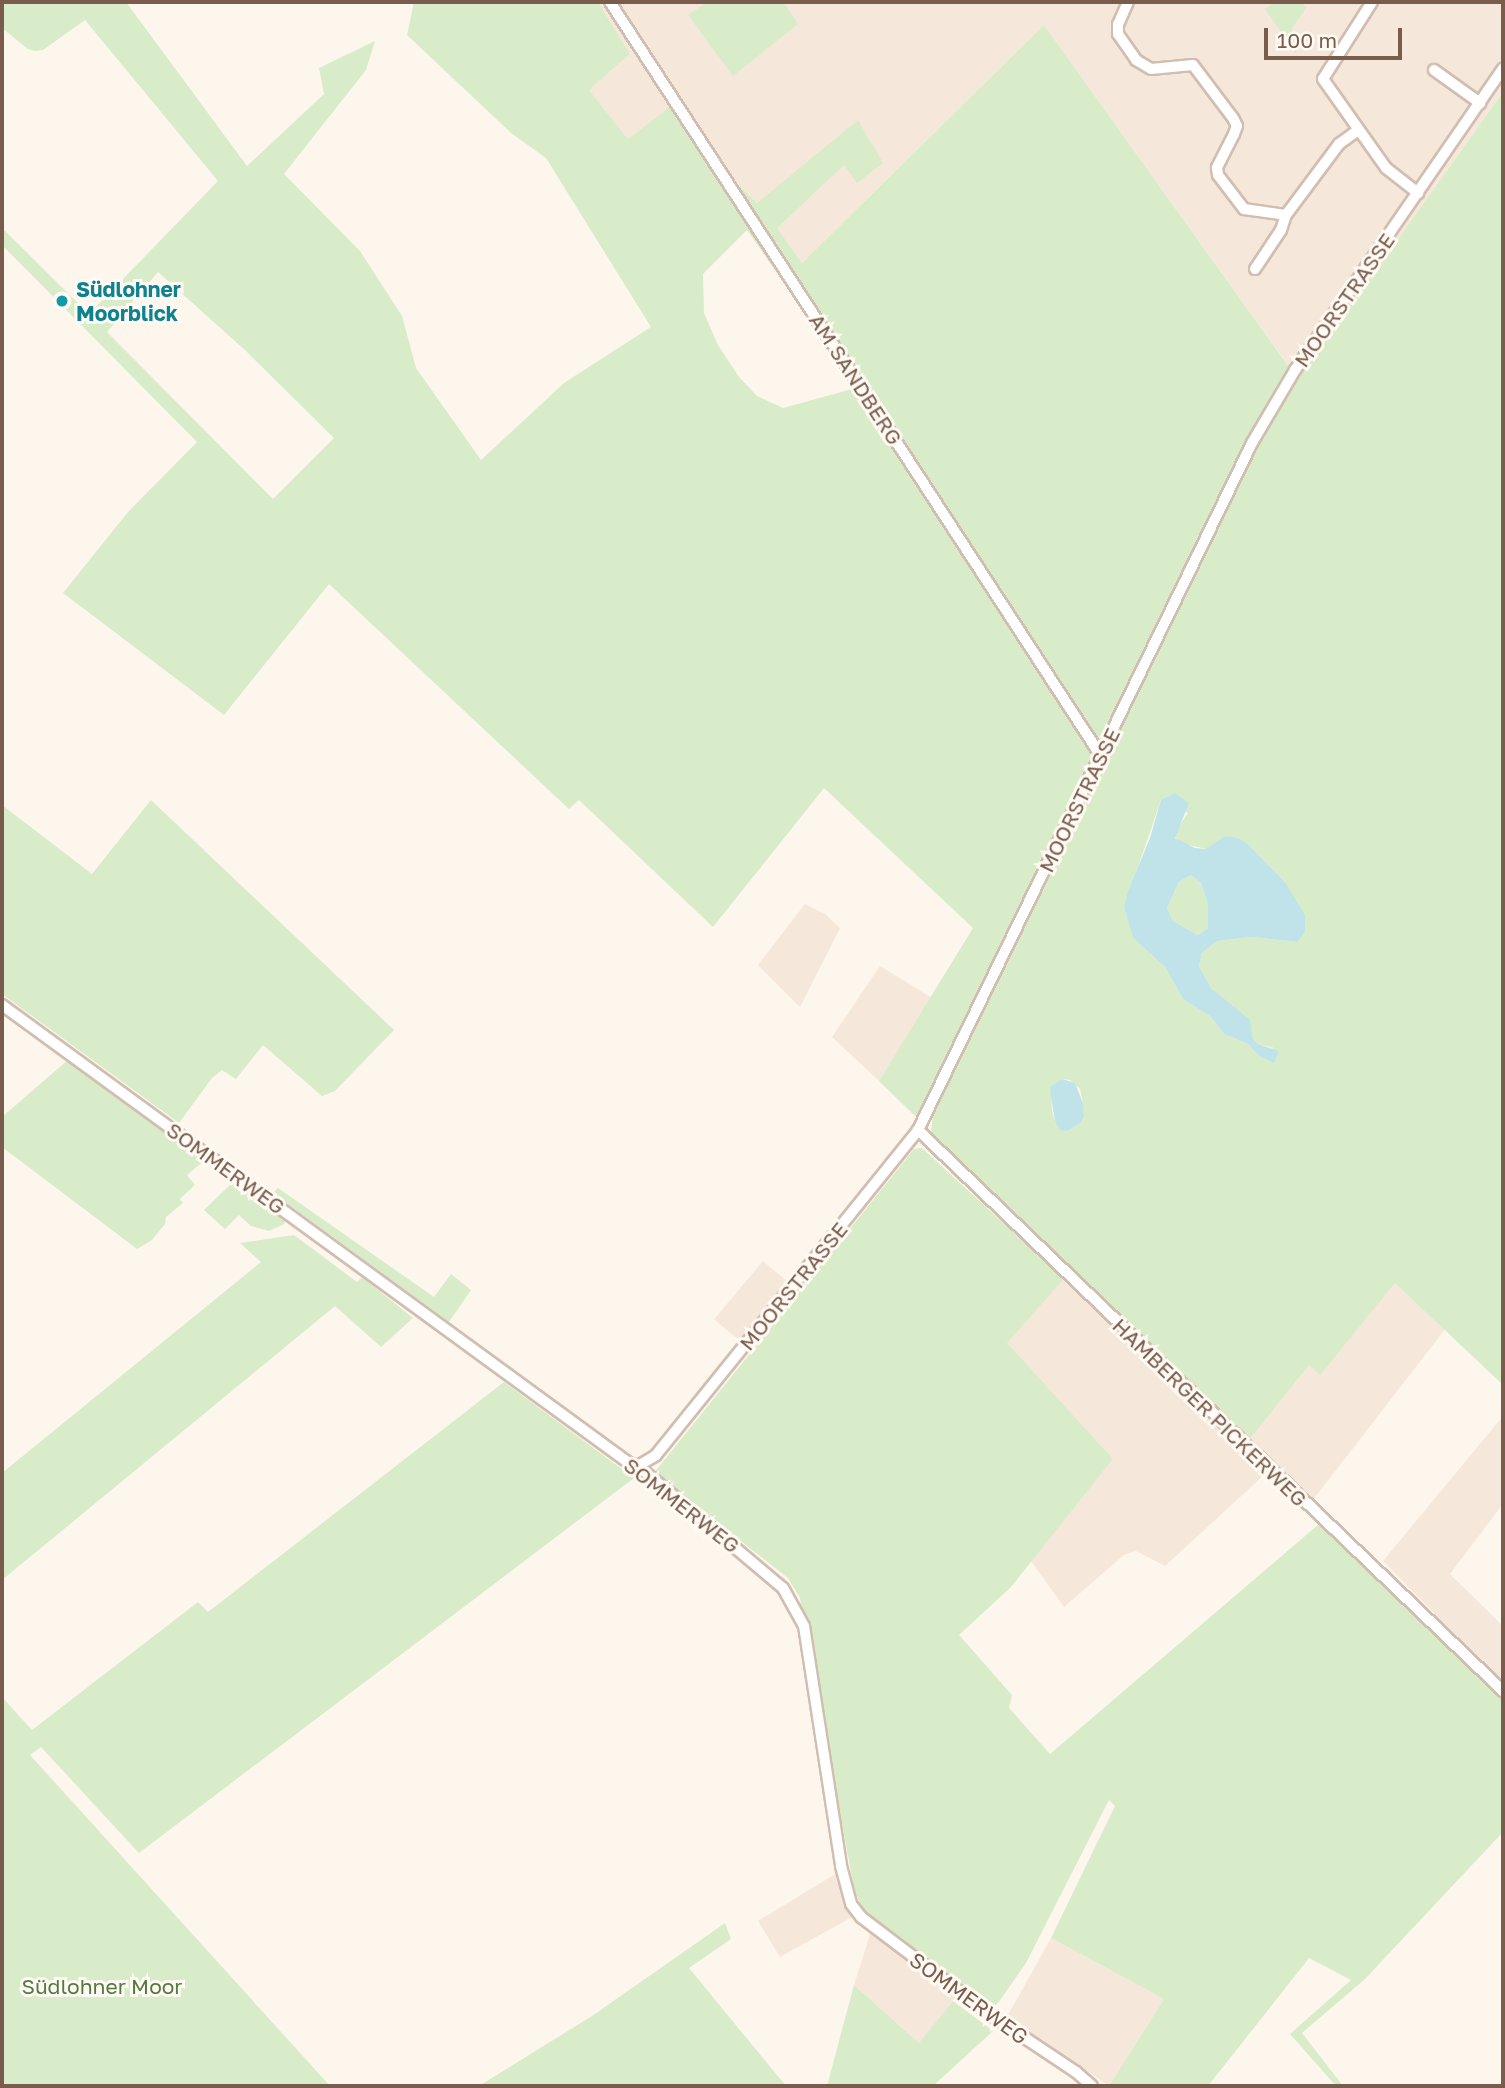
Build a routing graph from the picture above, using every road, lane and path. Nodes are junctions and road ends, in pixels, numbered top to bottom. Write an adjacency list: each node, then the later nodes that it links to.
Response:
1 (610, 2): 11 (street, AM SANDBERG)
2 (1128, 2): 9 (street)
3 (1372, 2): 7 (street)
4 (1503, 69): 6 (street, MOORSTRASSE)
5 (1434, 71): 6 (street)
6 (1480, 103): 8 (street, MOORSTRASSE)
7 (1358, 130): 8 (street); 9 (street)
8 (1418, 194): 11 (street, MOORSTRASSE)
9 (1286, 215): 10 (street)
10 (1255, 269)
11 (1101, 756): 13 (street, MOORSTRASSE)
12 (2, 1005): 14 (street, SOMMERWEG)
13 (918, 1130): 14 (street, MOORSTRASSE); 15 (street, HAMBERGER PICKERWEG)
14 (638, 1466): 16 (street, SOMMERWEG)
15 (1503, 1691)
16 (1092, 2086)

